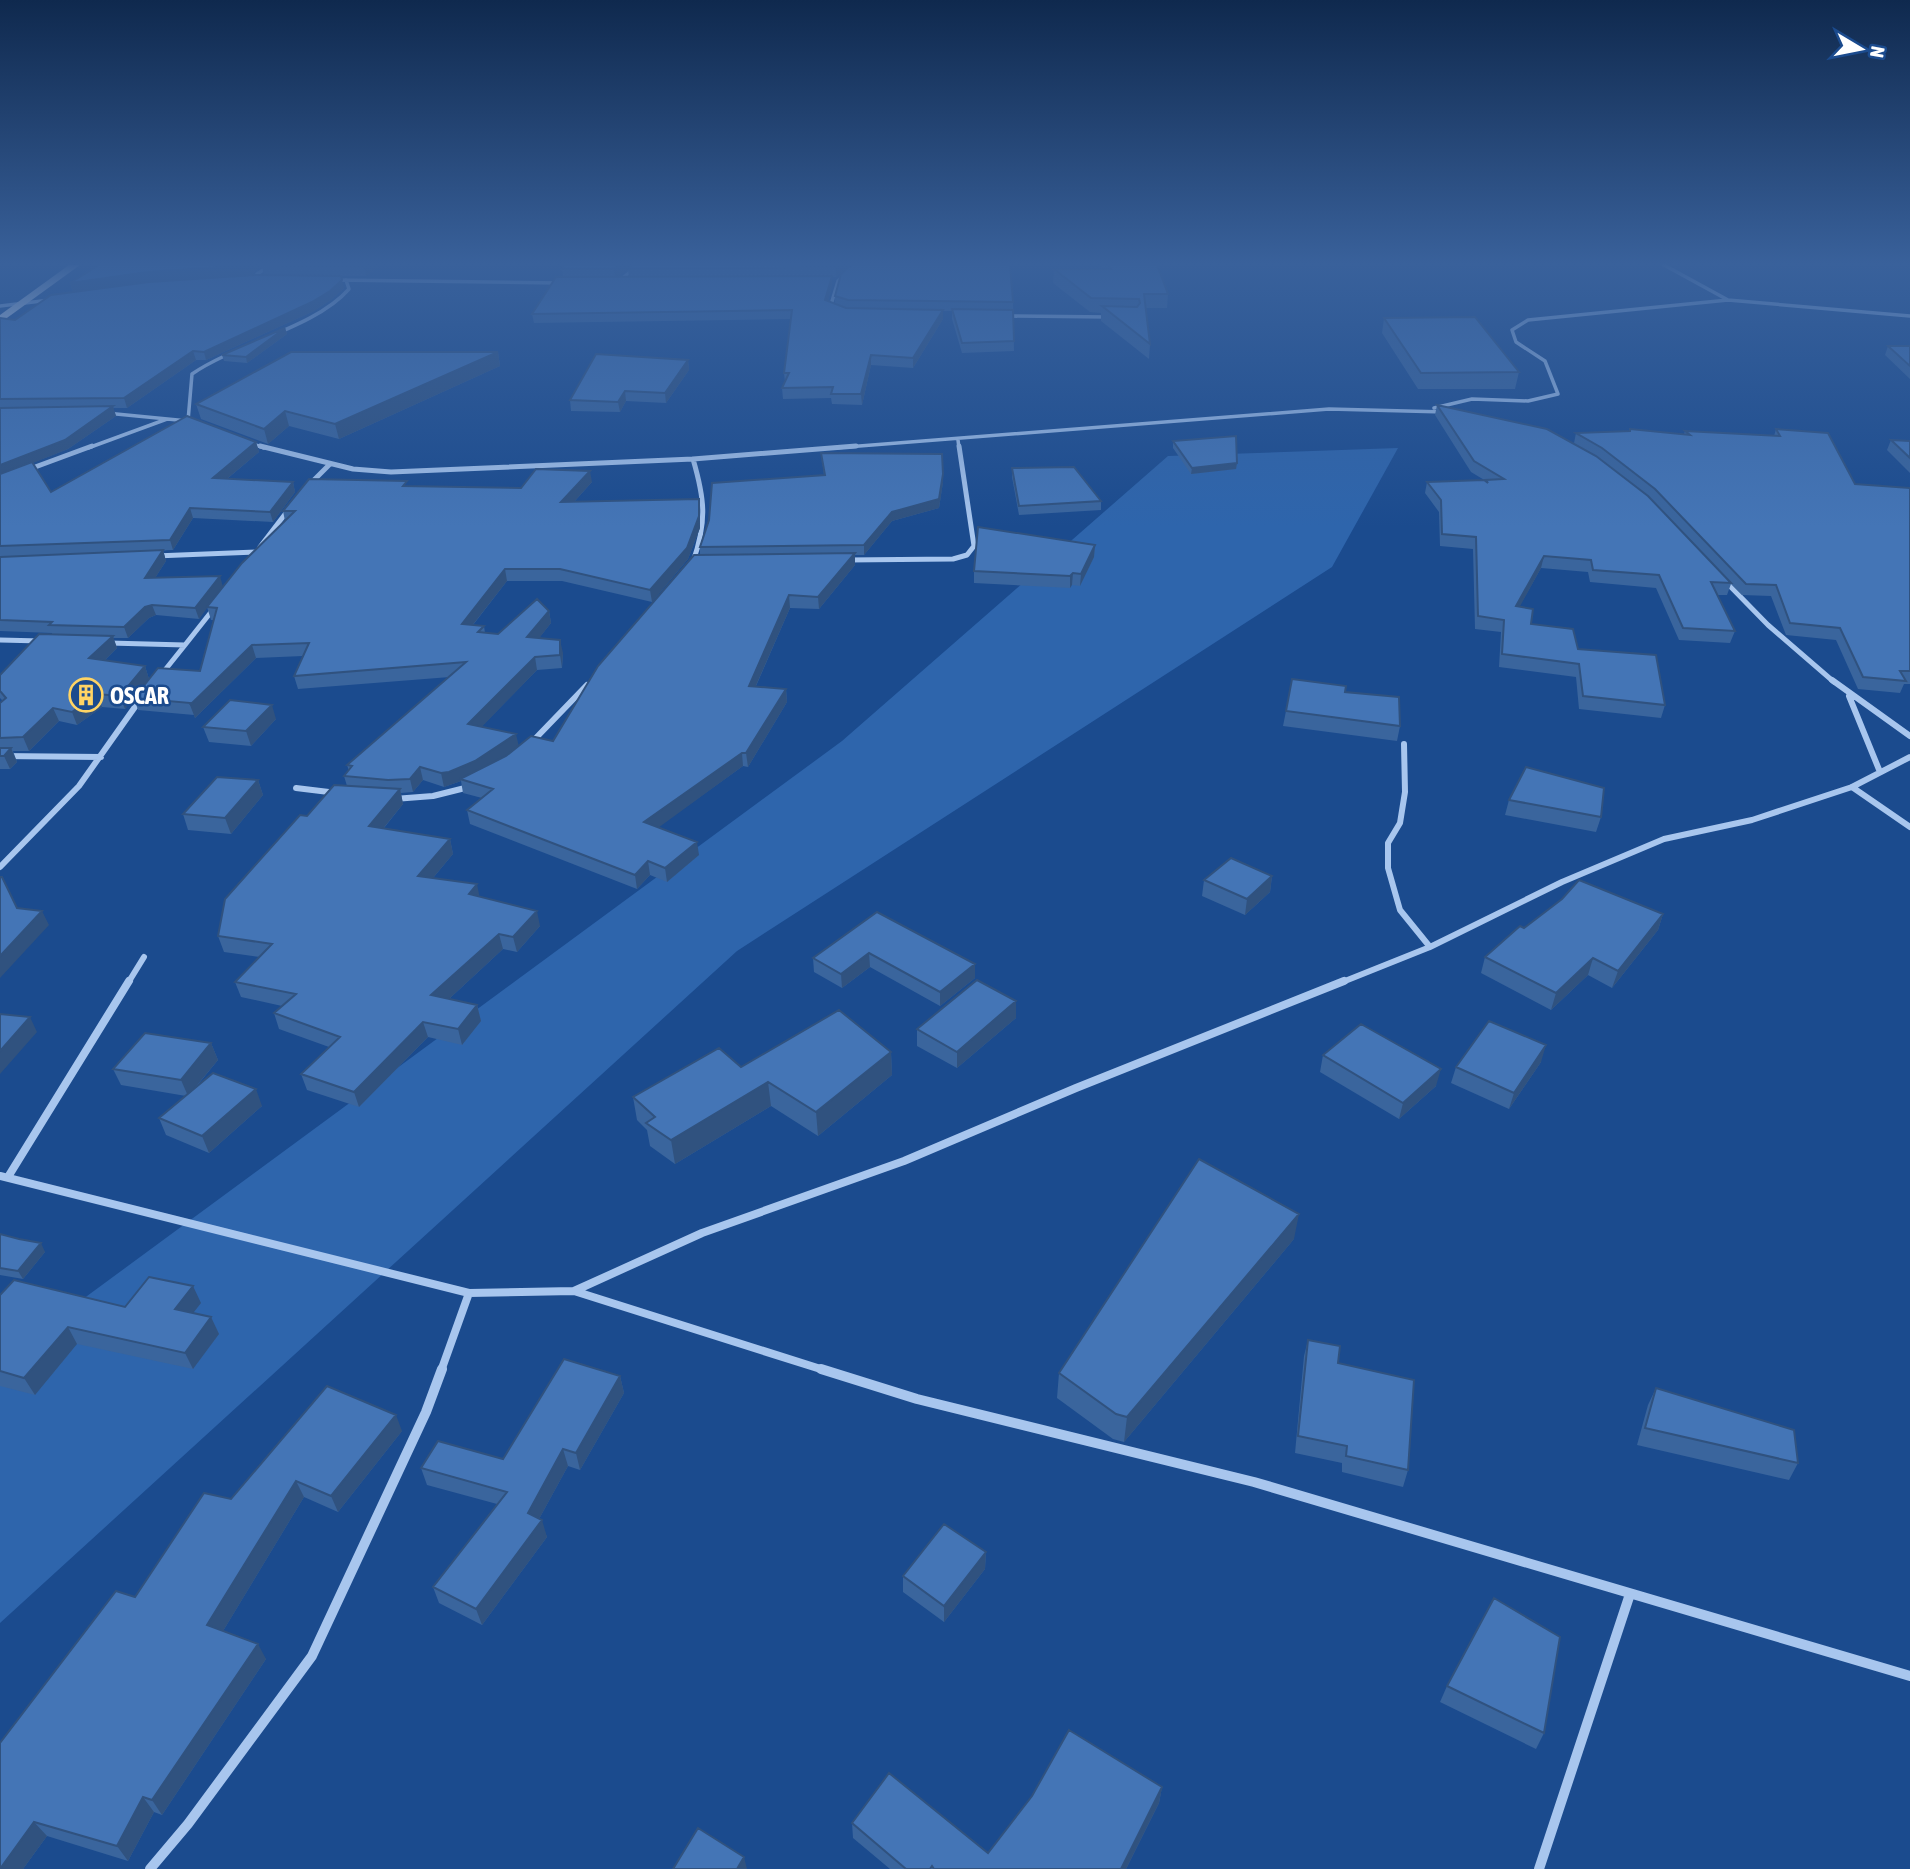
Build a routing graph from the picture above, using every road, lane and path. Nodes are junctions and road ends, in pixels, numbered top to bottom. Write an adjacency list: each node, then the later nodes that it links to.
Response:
1 (226, 352): 7 (street)
2 (1532, 352): 3 (street)
3 (1430, 410): 5 (street); 10 (street)
4 (94, 413): 6 (street)
5 (1454, 414)
6 (171, 418): 7 (street); 13 (street)
7 (188, 421): 8 (street)
8 (200, 425)
9 (237, 438): 12 (street)
10 (958, 440): 11 (street); 18 (street)
11 (693, 459): 12 (street); 20 (street)
12 (329, 465): 14 (street)
13 (14, 474)
14 (300, 495)
15 (293, 504): 16 (street)
16 (256, 552): 17 (street); 19 (street)
17 (148, 557)
18 (846, 560)
19 (248, 562)
20 (693, 562): 21 (street); 22 (street)
21 (706, 562)
22 (684, 572)
23 (1719, 575): 32 (street)
24 (218, 603): 28 (street)
25 (0, 640): 26 (street)
26 (53, 641)
27 (106, 643): 28 (street)
28 (185, 645): 30 (street)
29 (592, 680): 35 (street)
30 (152, 685)
31 (144, 695): 37 (street)
32 (1849, 695): 33 (street); 39 (street)
33 (1910, 736)
34 (1404, 744): 47 (street)
35 (522, 752)
36 (0, 756): 37 (street)
37 (101, 757): 46 (street)
38 (1908, 760): 39 (street)
39 (1880, 772): 41 (street)
40 (481, 780): 44 (street)
41 (1853, 787): 45 (street); 47 (street)
42 (296, 788): 43 (street)
43 (351, 794)
44 (379, 798)
45 (1910, 827)
46 (0, 867)
47 (1430, 947): 50 (street)
48 (144, 957): 49 (street)
49 (4, 1176): 51 (street)
50 (574, 1291): 51 (street); 52 (street)
51 (469, 1293): 54 (street)
52 (1630, 1594): 53 (street); 55 (street)
53 (1910, 1676)
54 (150, 1869)
55 (1538, 1869)

